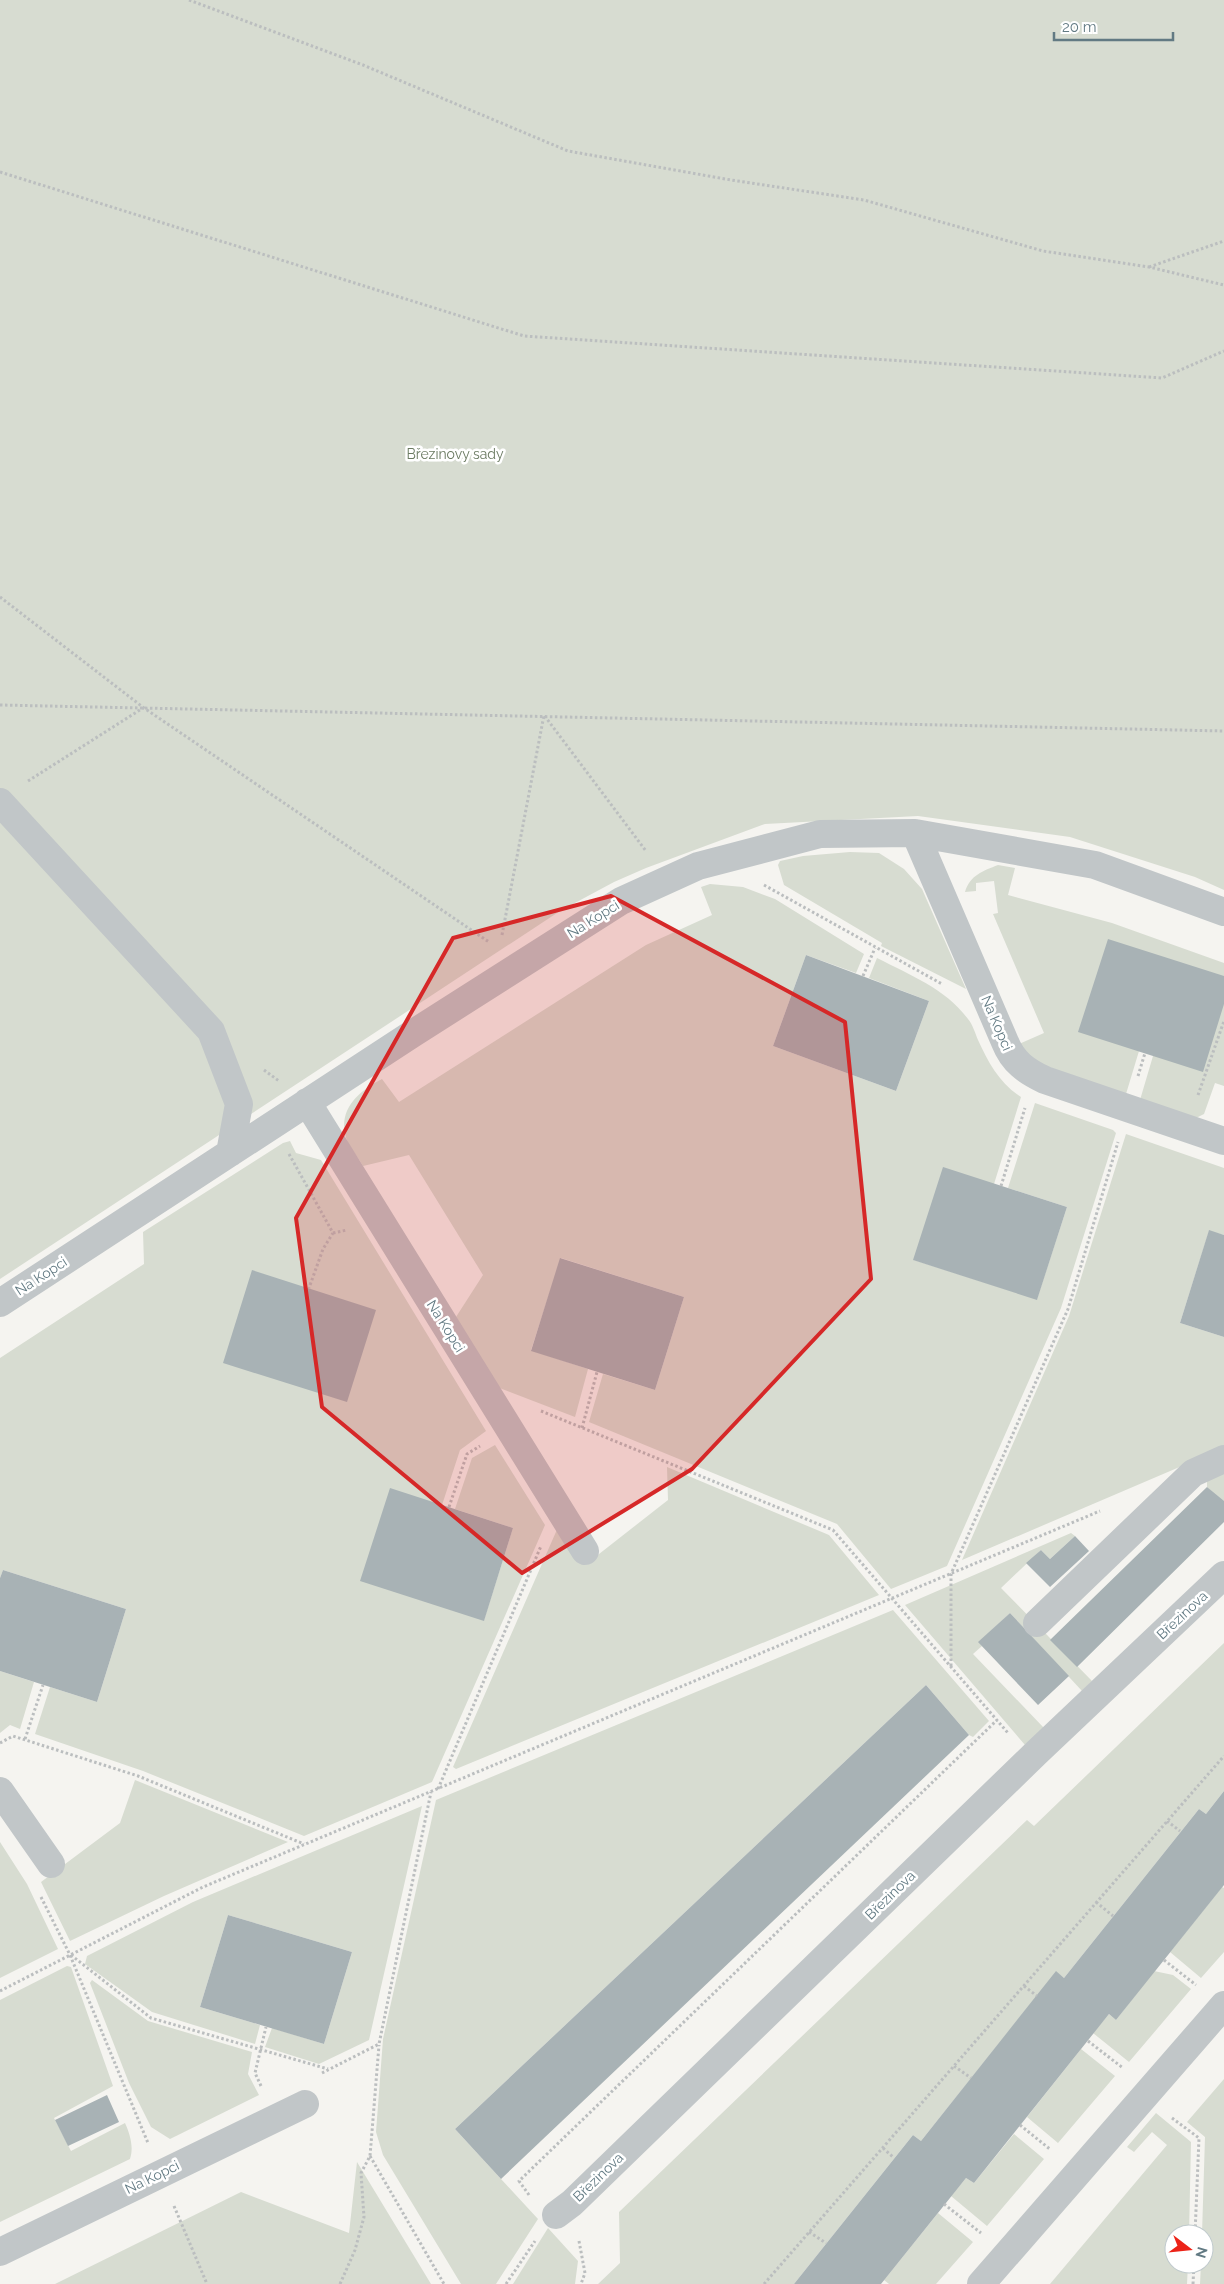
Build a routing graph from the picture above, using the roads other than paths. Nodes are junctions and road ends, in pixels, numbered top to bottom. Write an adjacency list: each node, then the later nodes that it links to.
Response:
1 (0, 802): 6 (street)
2 (915, 833): 3 (street, Na Kopci); 4 (street, Na Kopci); 5 (street, Na Kopci)
3 (1224, 912)
4 (308, 1102): 6 (street, Na Kopci); 9 (street, Na Kopci)
5 (1224, 1141)
6 (230, 1152): 7 (street, Na Kopci)
7 (0, 1303)
8 (1224, 1459): 11 (street)
9 (585, 1551)
10 (1224, 1575): 16 (street, Březinova)
11 (1037, 1623)
12 (0, 1791): 13 (street)
13 (51, 1864)
14 (1224, 2005): 18 (street)
15 (305, 2104): 17 (street, Na Kopci)
16 (552, 2218)
17 (0, 2252)
18 (982, 2284)

